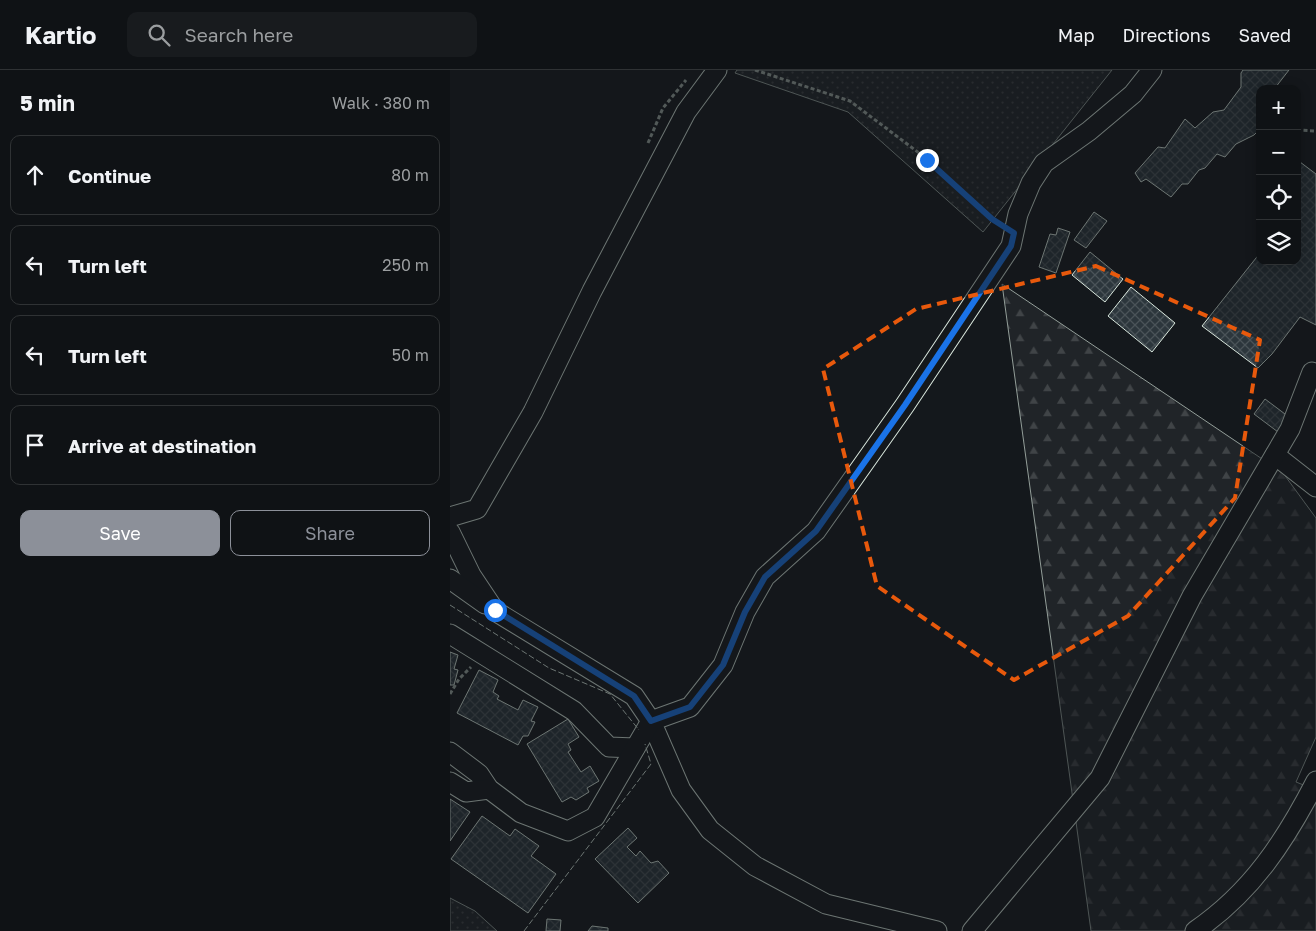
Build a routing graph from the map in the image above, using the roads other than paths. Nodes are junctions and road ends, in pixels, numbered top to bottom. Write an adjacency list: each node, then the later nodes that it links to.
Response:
1 (717, 70): 6 (street)
2 (1152, 70): 11 (street)
3 (1312, 372): 4 (street)
4 (1275, 455): 5 (street); 18 (street)
5 (1316, 487)
6 (450, 517)
7 (450, 532): 9 (street)
8 (450, 579): 9 (street)
9 (495, 610): 11 (street)
10 (450, 634): 12 (street)
11 (651, 721): 12 (street); 17 (street)
12 (635, 748): 16 (street)
13 (450, 752): 16 (street)
14 (1316, 781): 19 (street)
15 (450, 782): 16 (street)
16 (489, 789)
17 (937, 931)
18 (972, 931)
19 (1195, 931)

